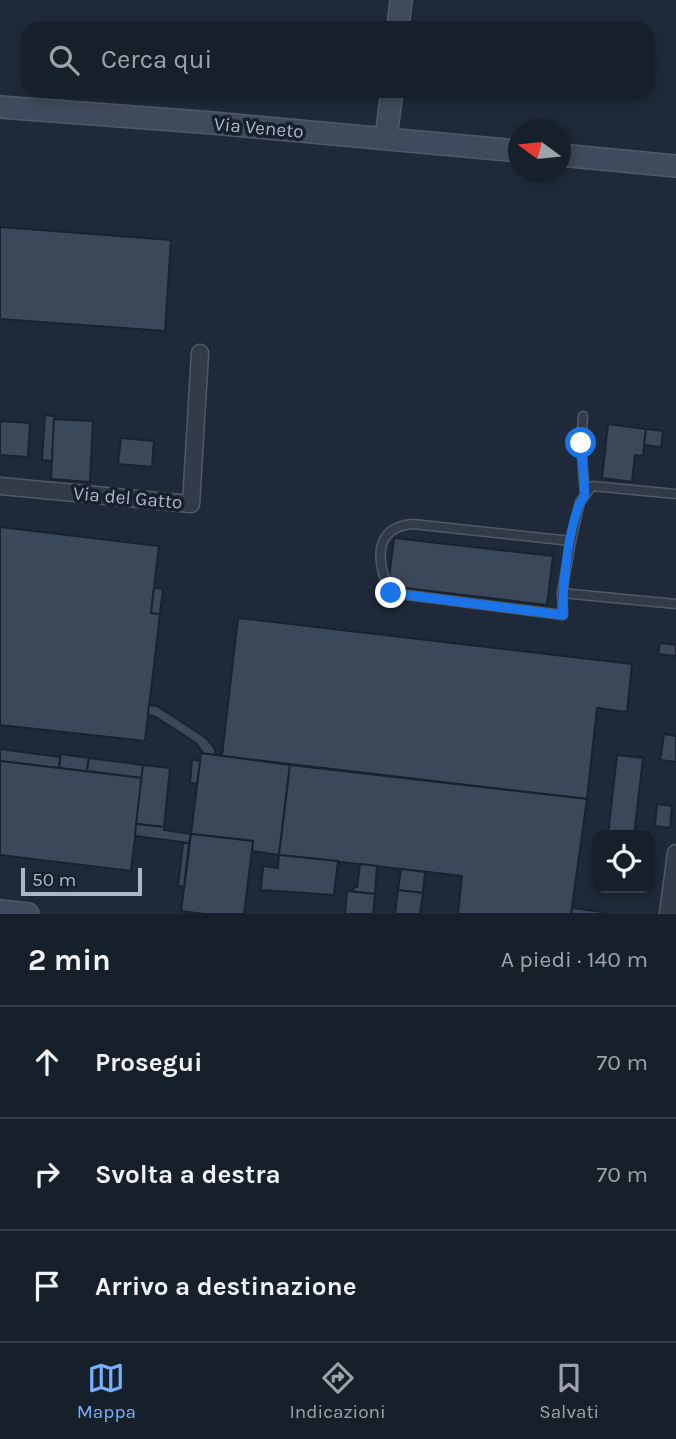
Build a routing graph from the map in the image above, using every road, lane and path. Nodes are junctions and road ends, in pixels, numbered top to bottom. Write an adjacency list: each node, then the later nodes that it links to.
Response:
1 (401, 0): 2 (street)
2 (399, 21)
3 (391, 98): 5 (street)
4 (0, 107): 5 (street, Via Veneto)
5 (386, 138): 6 (street, Via Veneto)
6 (508, 150)
7 (571, 156): 8 (street)
8 (676, 166)
9 (200, 353): 11 (street, Via del Gatto)
10 (583, 416): 13 (lane)
11 (0, 486)
12 (676, 494): 13 (lane)
13 (585, 495): 14 (lane)
14 (571, 541): 15 (lane); 15 (lane)
15 (562, 593): 16 (lane)
16 (676, 604)
17 (676, 853): 20 (street)
18 (0, 911): 19 (street)
19 (28, 914)
20 (668, 914)

